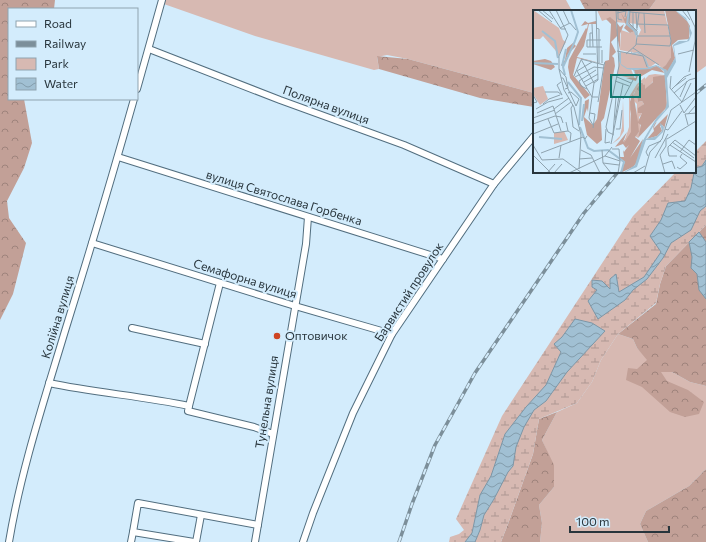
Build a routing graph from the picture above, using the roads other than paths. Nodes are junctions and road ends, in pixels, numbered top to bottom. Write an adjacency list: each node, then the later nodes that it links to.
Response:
1 (162, 0): 2 (street)
2 (149, 49): 3 (street); 7 (street, Полярна вулиця)
3 (138, 86)
4 (134, 100): 6 (street, Колійна вулиця)
5 (533, 137): 7 (street, Барвистий провулок)
6 (118, 157): 8 (street, вулиця Святослава Горбенка); 9 (street, Колійна вулиця)
7 (494, 184): 10 (street, Барвистий провулок)
8 (308, 218): 10 (street, вулиця Святослава Горбенка); 12 (street, Тунельна вулиця)
9 (92, 243): 11 (street, Семафорна вулиця); 16 (street, Колійна вулиця)
10 (443, 259): 14 (street, Барвистий провулок)
11 (220, 283): 12 (street, Семафорна вулиця); 15 (street)
12 (295, 306): 14 (street, Семафорна вулиця); 18 (street, Тунельна вулиця)
13 (132, 328): 15 (street)
14 (392, 334): 26 (street, Барвистий провулок)
15 (205, 344): 17 (street)
16 (49, 383): 17 (street); 22 (street, Колійна вулиця)
17 (189, 406): 18 (street)
18 (273, 434): 20 (street, Тунельна вулиця)
19 (201, 515): 20 (street); 21 (street); 24 (street)
20 (258, 525): 25 (street, Тунельна вулиця)
21 (133, 532): 23 (street); 24 (street)
22 (9, 542)
23 (131, 542)
24 (195, 542)
25 (255, 542)
26 (303, 542)

